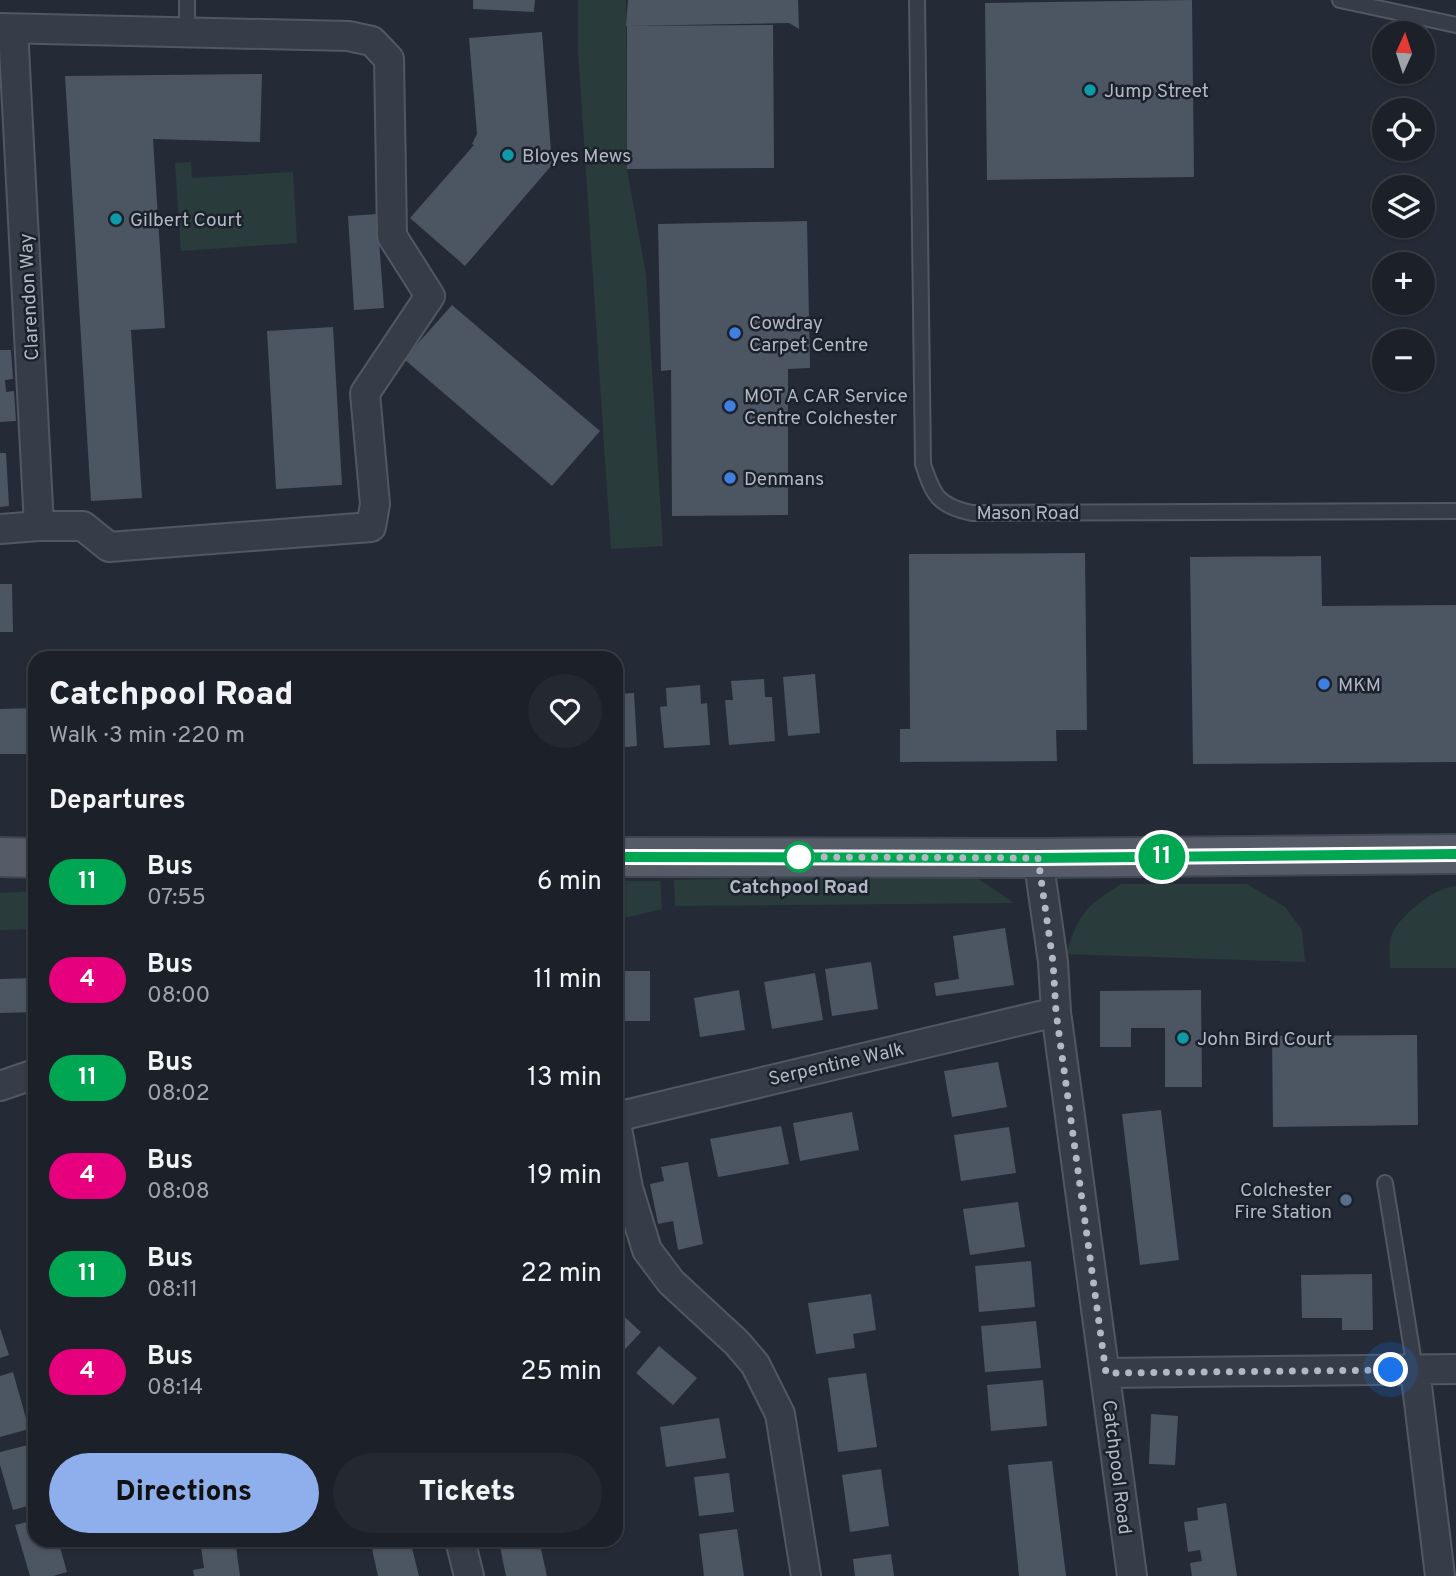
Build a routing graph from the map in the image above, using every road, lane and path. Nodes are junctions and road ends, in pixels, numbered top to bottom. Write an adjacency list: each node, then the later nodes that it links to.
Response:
1 (187, 0): 6 (lane)
2 (917, 0): 7 (lane, Mason Road)
3 (1340, 0): 4 (lane)
4 (1456, 25)
5 (7, 29): 6 (street, Clarendon Way); 8 (street, Clarendon Way)
6 (187, 32): 8 (street)
7 (1456, 511)
8 (39, 526): 9 (street)
9 (0, 529)
10 (1456, 854): 14 (main road)
11 (623, 857): 14 (main road)
12 (0, 858): 13 (main road)
13 (28, 858)
14 (1038, 858): 15 (street, Catchpool Road)
15 (1056, 1012): 18 (street, Serpentine Walk); 23 (street, Catchpool Road)
16 (28, 1076): 17 (street)
17 (0, 1086)
18 (623, 1114)
19 (623, 1161): 26 (street)
20 (1385, 1183): 21 (lane)
21 (1415, 1369): 22 (street); 23 (street); 28 (street)
22 (1456, 1369)
23 (1106, 1373): 27 (street, Catchpool Road)
24 (462, 1547): 25 (street)
25 (469, 1576)
26 (806, 1576)
27 (1132, 1576)
28 (1440, 1576)

